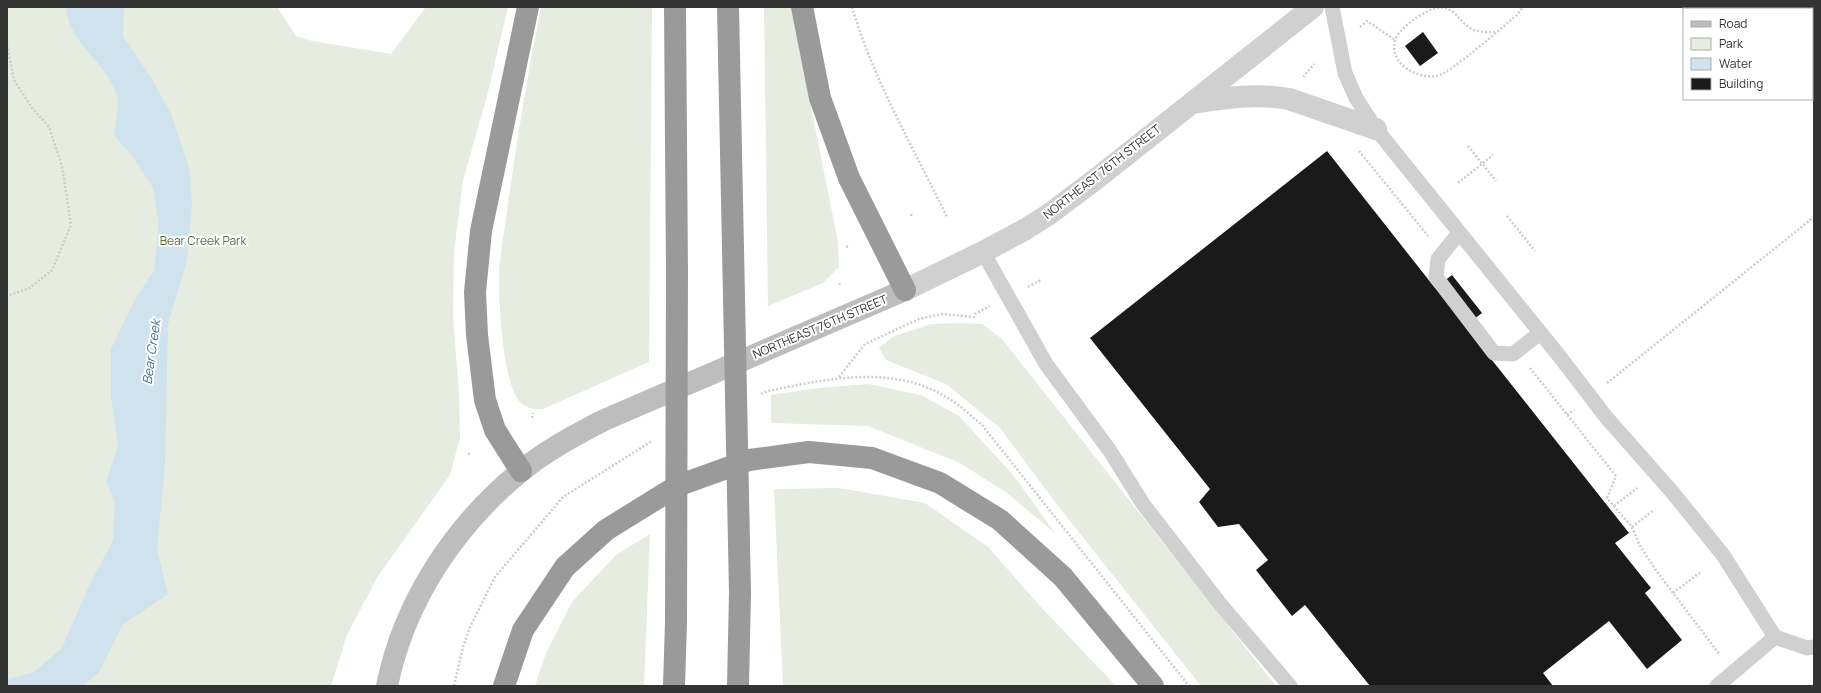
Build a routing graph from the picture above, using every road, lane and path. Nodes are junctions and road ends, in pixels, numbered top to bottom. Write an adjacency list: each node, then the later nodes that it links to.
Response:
1 (528, 7): 48 (highway)
2 (675, 7): 61 (highway, bridge)
3 (728, 7): 62 (highway, bridge)
4 (802, 7): 33 (highway)
5 (852, 7): 25 (path)
6 (1313, 7): 14 (street, NORTHEAST 76TH STREET)
7 (1332, 7): 15 (lane)
8 (1523, 7): 11 (path)
9 (1431, 8): 11 (path); 12 (path)
10 (1360, 27): 12 (path)
11 (1496, 32): 12 (path)
12 (1395, 40)
13 (7, 45): 34 (path)
14 (1190, 103): 15 (street); 31 (street, NORTHEAST 76TH STREET)
15 (1376, 128): 27 (lane)
16 (1468, 146): 19 (path)
17 (1358, 150): 32 (path)
18 (1493, 155): 19 (path)
19 (1482, 164): 20 (path); 21 (path)
20 (1496, 182)
21 (1458, 183)
22 (912, 212): 23 (path)
23 (911, 216)
24 (1507, 216): 30 (path)
25 (947, 217)
26 (1814, 217): 41 (path)
27 (1459, 233): 32 (lane); 36 (lane)
28 (850, 246): 29 (path)
29 (846, 247)
30 (1535, 251)
31 (983, 252): 33 (street, NORTHEAST 76TH STREET); 65 (lane)
32 (1442, 254): 39 (lane)
33 (905, 290): 48 (main road, NORTHEAST 76TH STREET)
34 (7, 296)
35 (976, 314): 38 (path)
36 (1540, 333): 39 (lane); 55 (lane)
37 (864, 340): 38 (path)
38 (865, 344): 40 (path)
39 (1517, 351): 45 (path)
40 (839, 377): 42 (path); 64 (path)
41 (1605, 384)
42 (760, 394)
43 (1574, 410): 45 (path)
44 (533, 413): 46 (path)
45 (1567, 415): 50 (path)
46 (532, 418)
47 (653, 441): 59 (path)
48 (521, 471): 58 (main road, NORTHEAST 76TH STREET)
49 (1637, 488): 50 (path)
50 (1614, 506): 52 (path)
51 (1654, 510): 52 (path)
52 (1632, 527): 54 (path)
53 (1702, 571): 54 (path)
54 (1673, 593): 57 (path)
55 (1775, 637): 56 (lane); 57 (lane)
56 (1814, 647)
57 (1732, 672): 66 (lane)
58 (387, 686)
59 (454, 686)
60 (504, 686): 63 (highway)
61 (674, 686)
62 (738, 686)
63 (1153, 686)
64 (1189, 686)
65 (1290, 686)
66 (1717, 686)

